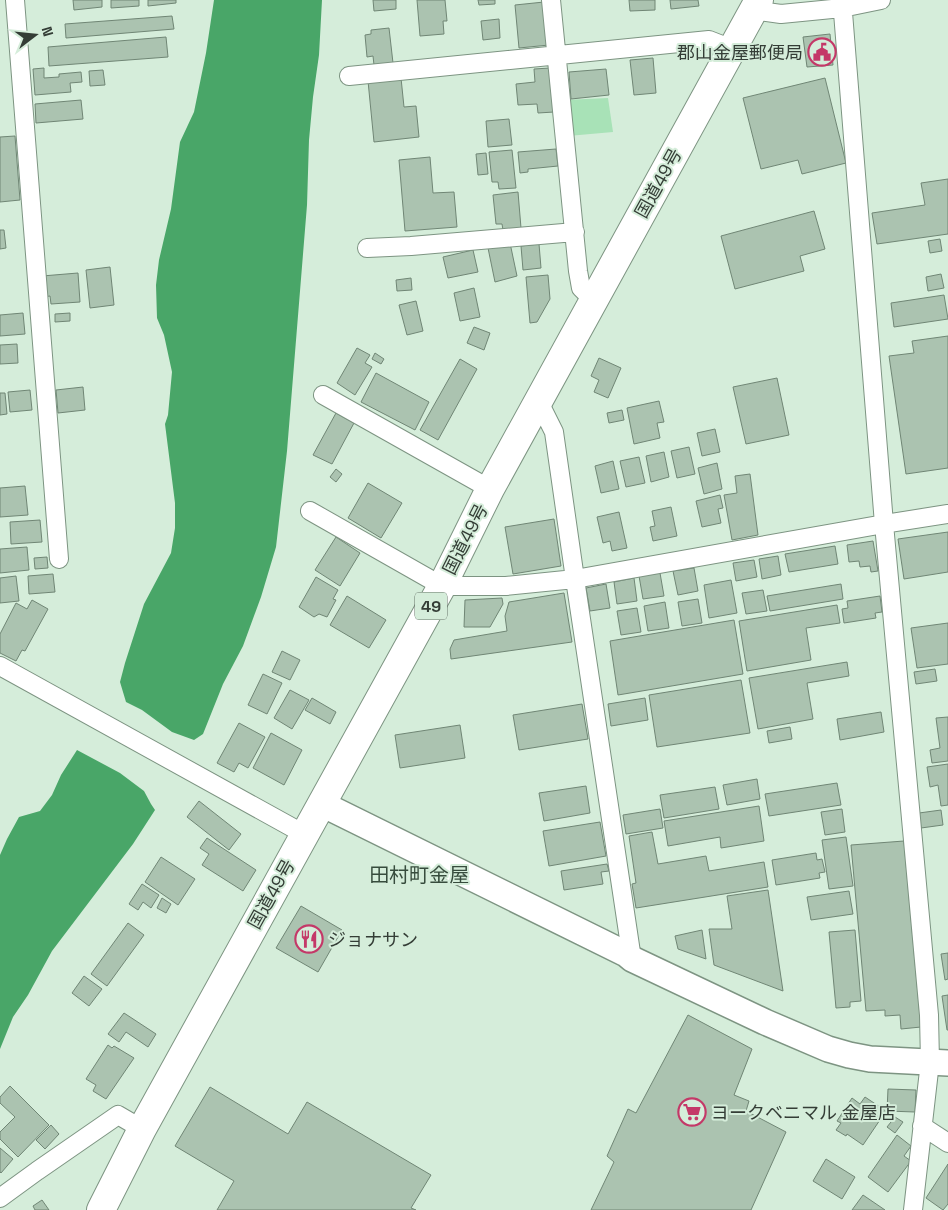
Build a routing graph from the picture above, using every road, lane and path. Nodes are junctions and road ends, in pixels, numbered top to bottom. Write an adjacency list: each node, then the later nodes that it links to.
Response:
1 (15, 0): 18 (street)
2 (551, 0): 7 (street)
3 (881, 0): 4 (street)
4 (842, 4): 5 (street); 17 (street)
5 (756, 5): 6 (highway, 国道49号 / 49)
6 (732, 49): 7 (street); 11 (highway, 国道49号 / 49)
7 (557, 55): 8 (street); 9 (street)
8 (349, 76)
9 (574, 232): 10 (street); 11 (street)
10 (367, 248)
11 (593, 300): 13 (highway, 国道49号 / 49)
12 (323, 395): 14 (street)
13 (539, 402): 14 (highway, 国道49号 / 49); 19 (street)
14 (490, 489): 20 (highway, 国道49号 / 49)
15 (310, 511): 20 (street)
16 (948, 514): 17 (street)
17 (884, 524): 19 (street); 25 (street)
18 (58, 559)
19 (575, 579): 20 (street); 24 (street)
20 (442, 586): 22 (highway, 国道49号 / 49)
21 (0, 666): 23 (street)
22 (322, 804): 23 (highway, 国道49号 / 49); 24 (street)
23 (304, 834): 27 (highway, 国道49号 / 49)
24 (632, 959): 25 (street)
25 (939, 1062): 26 (street)
26 (922, 1126): 28 (street); 31 (street)
27 (142, 1129): 29 (street); 30 (highway, 国道49号 / 49)
28 (948, 1143)
29 (0, 1198)
30 (101, 1210)
31 (913, 1210)

